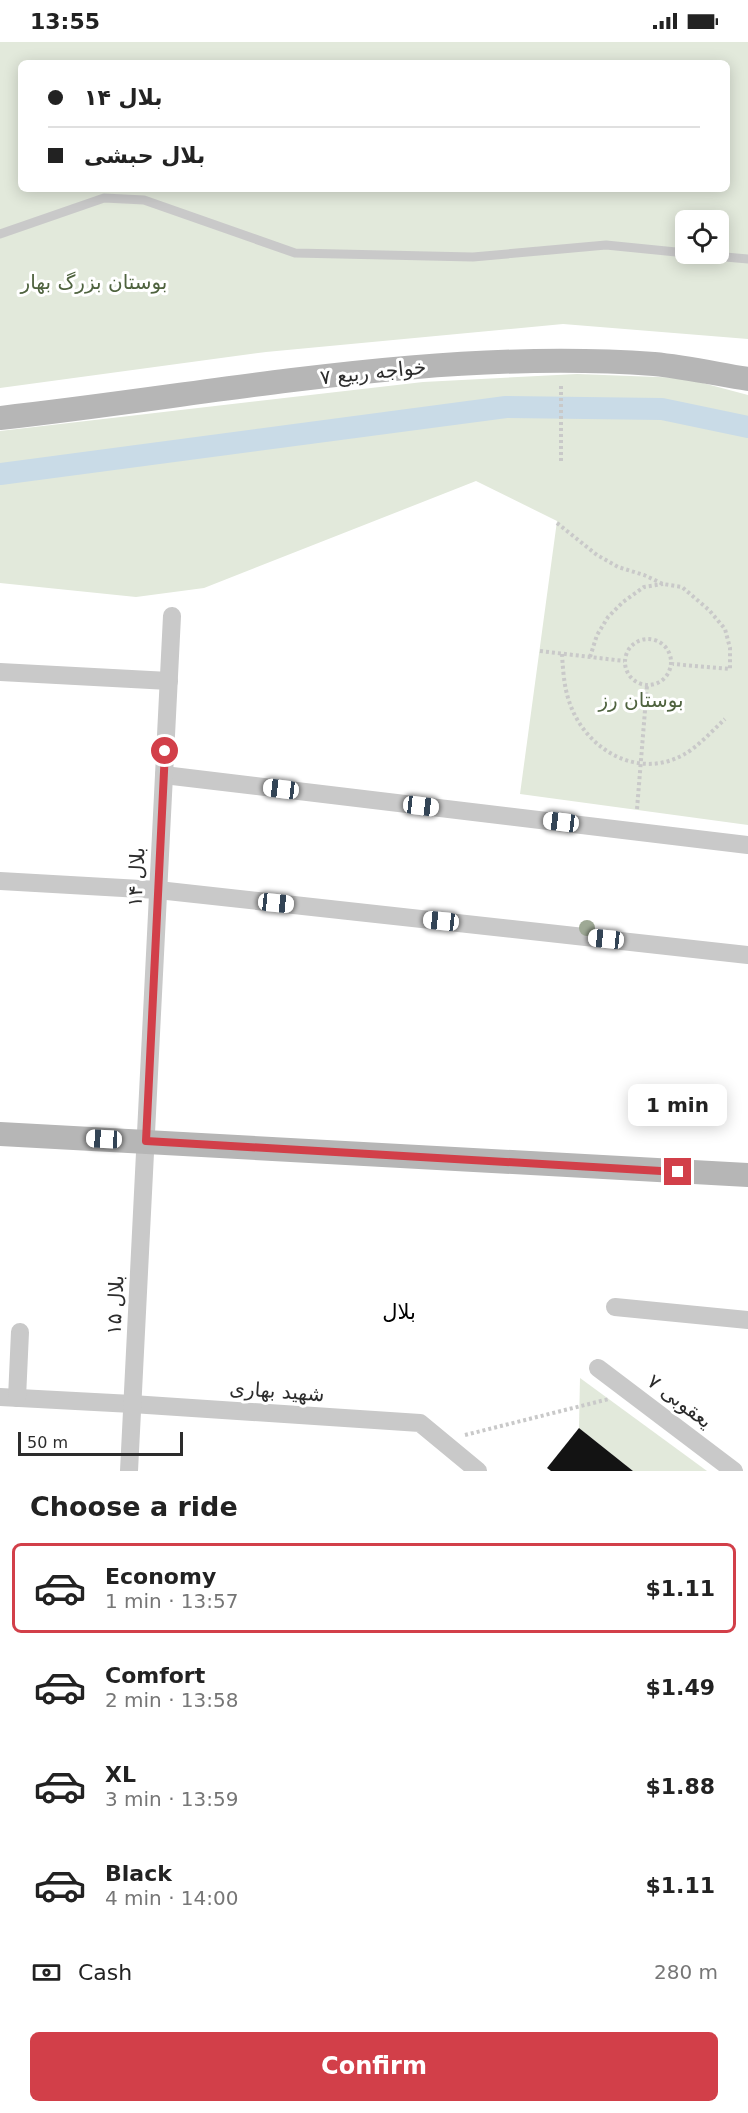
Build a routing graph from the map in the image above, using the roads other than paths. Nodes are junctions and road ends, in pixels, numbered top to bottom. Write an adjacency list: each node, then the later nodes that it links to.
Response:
1 (0, 234): 2 (lane)
2 (675, 252)
3 (729, 257): 4 (lane)
4 (748, 259)
5 (748, 379): 6 (street, خواجه ربیع ۷)
6 (0, 418)
7 (172, 616): 9 (street, بلال ۱۴)
8 (0, 672): 9 (street)
9 (169, 681): 10 (street, بلال ۱۴)
10 (164, 775): 11 (street); 13 (street, بلال ۱۴)
11 (748, 845)
12 (0, 881): 13 (street)
13 (158, 890): 14 (street); 16 (street, بلال ۱۴)
14 (748, 955)
15 (0, 1134): 16 (street)
16 (146, 1141): 17 (street); 23 (street, بلال ۱۵)
17 (748, 1175)
18 (615, 1307): 19 (street)
19 (748, 1320)
20 (20, 1332): 22 (street)
21 (598, 1368): 26 (street, یعقوبی ۷)
22 (9, 1397): 23 (street, شهید بهاری)
23 (132, 1404): 24 (street, بلال ۱۵); 25 (street, شهید بهاری)
24 (129, 1471)
25 (478, 1471)
26 (734, 1471)

